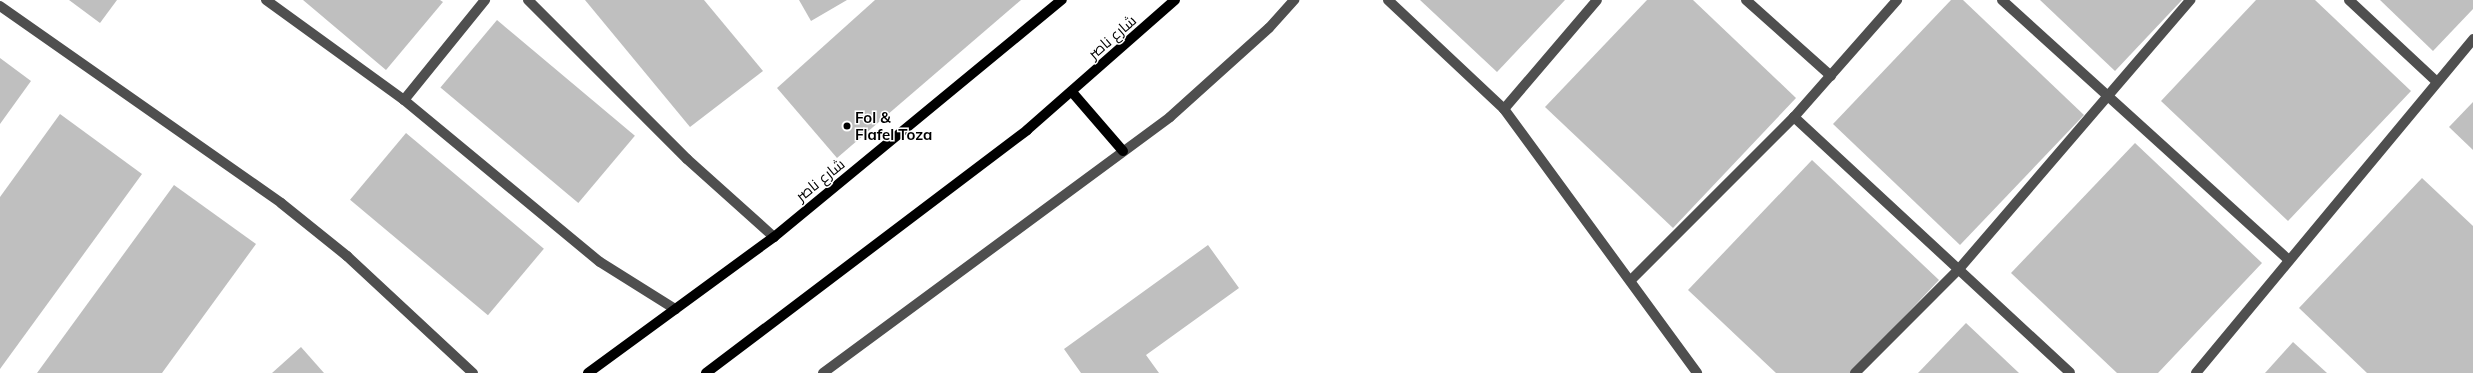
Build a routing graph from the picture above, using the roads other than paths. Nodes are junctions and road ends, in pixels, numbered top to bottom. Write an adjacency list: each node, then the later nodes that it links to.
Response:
1 (266, 0): 20 (street)
2 (485, 0): 20 (street)
3 (528, 0): 24 (street)
4 (1062, 0): 24 (main road, شارع ناصر)
5 (1176, 0): 18 (main road, شارع ناصر)
6 (1294, 0): 23 (street)
7 (1388, 0): 21 (street)
8 (1597, 0): 21 (street)
9 (1746, 0): 16 (street)
10 (1897, 0): 16 (street)
11 (2002, 0): 19 (street)
12 (2190, 0): 19 (street)
13 (2349, 0): 17 (street)
14 (0, 6): 29 (street)
15 (2473, 40): 17 (street)
16 (1831, 76): 22 (street)
17 (2436, 81): 25 (street)
18 (1072, 92): 23 (main road); 31 (main road, شارع ناصر)
19 (2107, 96): 25 (street); 26 (street)
20 (404, 100): 28 (street)
21 (1504, 109): 27 (street)
22 (1794, 116): 26 (street); 27 (street)
23 (1123, 151): 32 (street)
24 (774, 237): 28 (main road, شارع ناصر)
25 (2289, 260): 36 (street)
26 (1959, 269): 34 (street); 35 (street)
27 (1631, 280): 33 (street)
28 (675, 309): 30 (main road, شارع ناصر)
29 (473, 373)
30 (588, 373)
31 (706, 373)
32 (823, 373)
33 (1697, 373)
34 (1855, 373)
35 (2070, 373)
36 (2196, 373)

